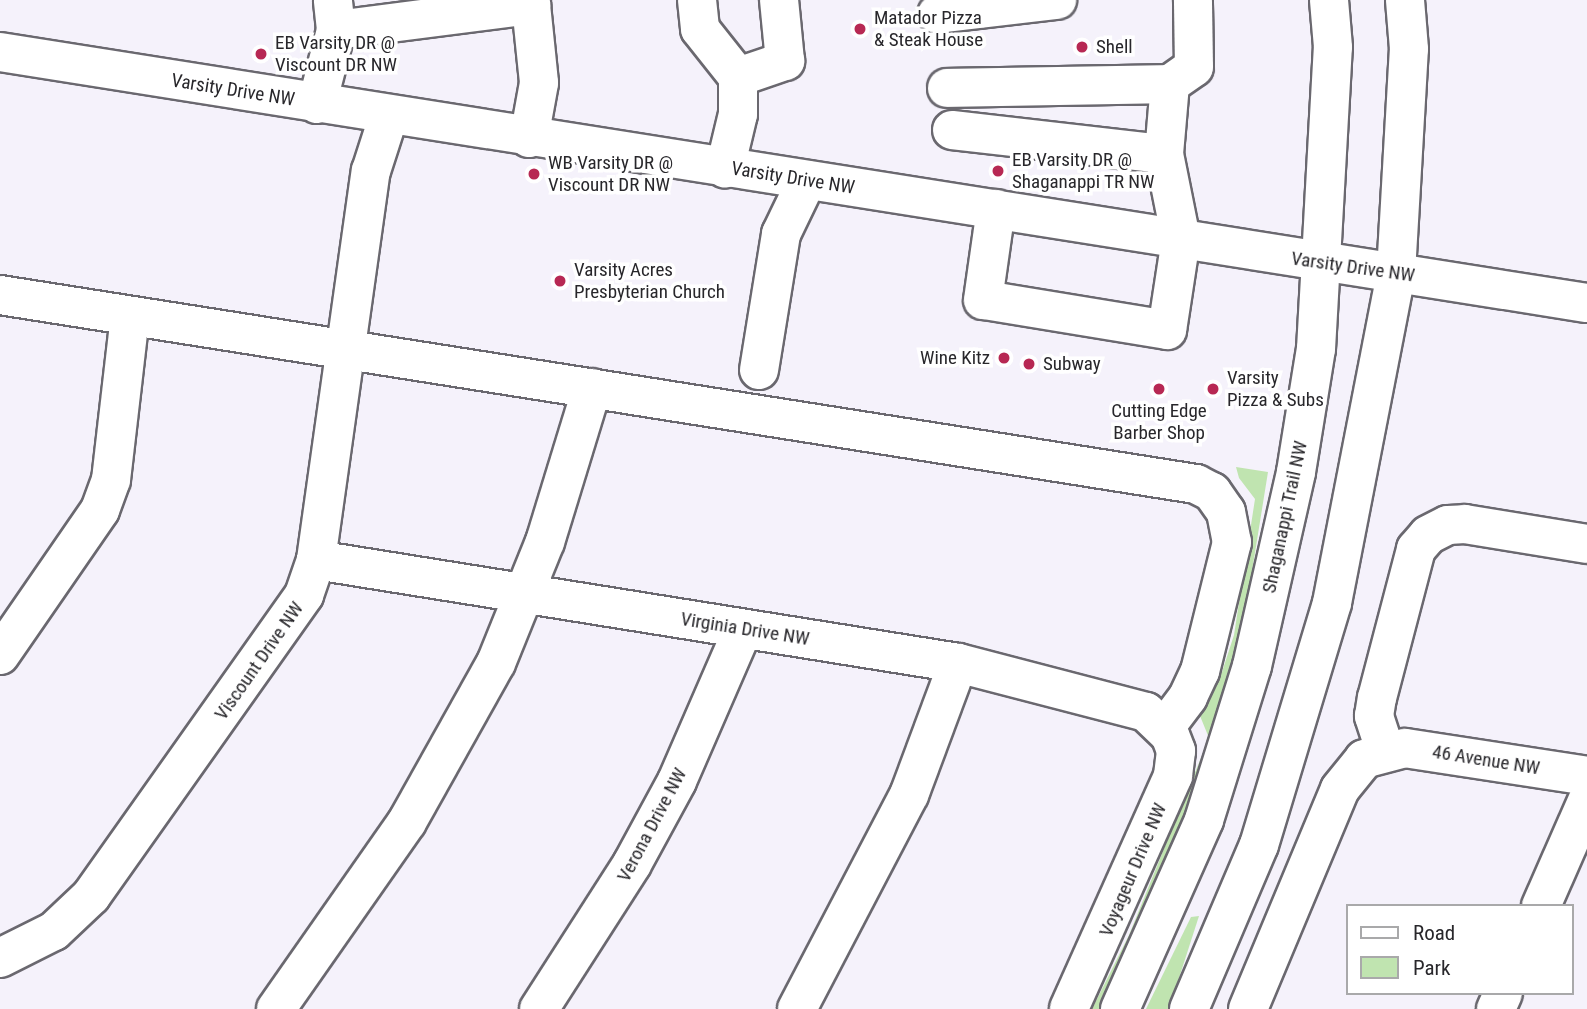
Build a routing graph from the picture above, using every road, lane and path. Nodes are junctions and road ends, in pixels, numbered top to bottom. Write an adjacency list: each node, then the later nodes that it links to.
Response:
1 (697, 0): 10 (street)
2 (779, 0): 10 (street)
3 (1057, 0): 7 (street)
4 (1193, 0): 11 (street)
5 (1329, 0): 22 (street, Shaganappi Trail NW)
6 (1405, 0): 23 (street)
7 (937, 14)
8 (335, 15): 13 (street); 16 (street)
9 (0, 52): 13 (street, Varsity Drive NW)
10 (738, 77): 18 (street)
11 (1170, 84): 12 (street); 17 (street)
12 (947, 88)
13 (317, 104): 14 (street, Varsity Drive NW)
14 (389, 115): 16 (street, Varsity Drive NW); 27 (street, Viscount Drive NW)
15 (952, 130): 17 (street)
16 (529, 138): 18 (street, Varsity Drive NW)
17 (1164, 154): 21 (street)
18 (724, 168): 19 (street, Varsity Drive NW)
19 (807, 180): 20 (street, Varsity Drive NW); 28 (street)
20 (996, 209): 21 (street, Varsity Drive NW); 21 (street)
21 (1181, 239): 22 (street, Varsity Drive NW)
22 (1322, 263): 23 (street, Varsity Drive NW); 46 (street, Shaganappi Trail NW)
23 (1396, 273): 25 (street, Varsity Drive NW); 47 (street)
24 (0, 295): 26 (street)
25 (1587, 303)
26 (130, 316): 27 (street); 34 (street)
27 (349, 350): 29 (street); 31 (street, Viscount Drive NW)
28 (759, 370)
29 (592, 388): 32 (street); 36 (street)
30 (1587, 544): 37 (street)
31 (316, 560): 32 (street, Virginia Drive NW); 41 (street, Viscount Drive NW)
32 (526, 594): 33 (street, Virginia Drive NW); 42 (street)
33 (743, 629): 35 (street, Virginia Drive NW); 43 (street, Verona Drive NW)
34 (0, 655)
35 (958, 663): 36 (street, Virginia Drive NW); 44 (street)
36 (1164, 727): 45 (street, Voyageur Drive NW)
37 (1384, 750): 38 (street, 46 Avenue NW); 48 (street)
38 (1587, 776)
39 (1587, 801): 40 (street)
40 (1542, 904)
41 (0, 958)
42 (276, 1009)
43 (539, 1009)
44 (796, 1009)
45 (1069, 1009)
46 (1120, 1009)
47 (1189, 1009)
48 (1248, 1009)

